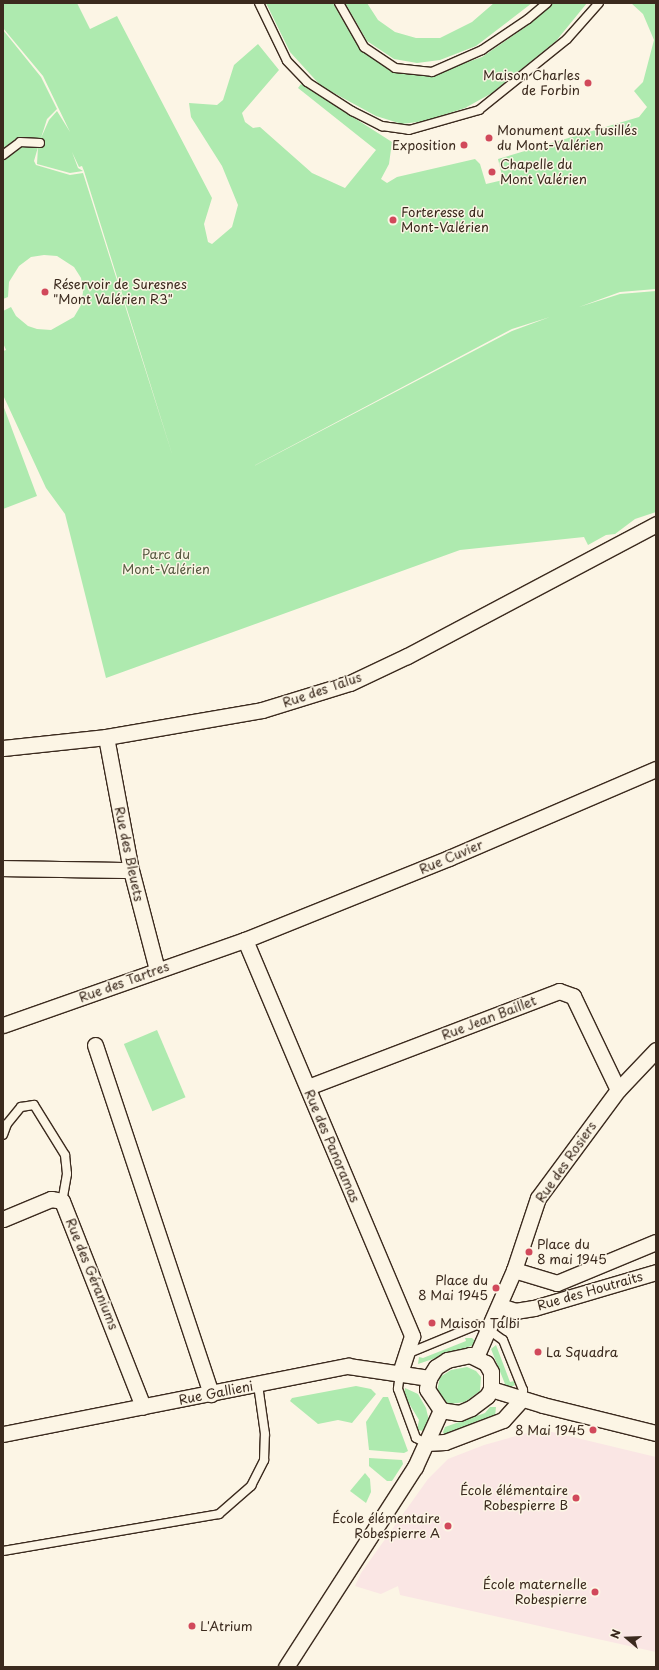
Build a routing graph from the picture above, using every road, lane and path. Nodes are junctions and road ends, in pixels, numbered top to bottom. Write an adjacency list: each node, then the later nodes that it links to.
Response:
1 (259, 3): 4 (lane)
2 (339, 3): 3 (lane)
3 (547, 3)
4 (599, 3)
5 (40, 143): 6 (lane)
6 (3, 155)
7 (656, 524): 8 (street, Rue des Talus)
8 (106, 737): 9 (street, Rue des Talus); 12 (street, Rue des Bleuets)
9 (3, 748)
10 (656, 769): 13 (street, Rue Cuvier)
11 (3, 868): 12 (street)
12 (131, 870): 14 (street, Rue des Bleuets)
13 (245, 940): 14 (street, Rue des Tartres); 18 (street, Rue des Panoramas)
14 (157, 970): 15 (street, Rue des Tartres)
15 (3, 1025)
16 (95, 1045): 34 (street)
17 (656, 1050): 19 (street, Rue des Rosiers)
18 (308, 1087): 19 (street, Rue Jean Baillet); 28 (street, Rue des Panoramas)
19 (618, 1090): 24 (street, Rue des Rosiers)
20 (3, 1135): 21 (lane)
21 (62, 1201): 22 (street, Rue des Géraniums); 36 (street, Rue des Géraniums)
22 (3, 1219)
23 (656, 1242): 24 (street)
24 (514, 1270): 26 (street, Rue des Rosiers)
25 (656, 1272): 26 (street, Rue des Houtraits)
26 (500, 1306): 27 (street, Rue des Rosiers)
27 (489, 1330): 28 (lane); 29 (street, Rue des Rosiers); 35 (lane)
28 (409, 1353): 30 (street)
29 (476, 1357): 31 (street); 33 (street)
30 (400, 1374): 31 (street, Rue Gallieni); 32 (street, Rue Gallieni); 40 (lane)
31 (429, 1378): 37 (street)
32 (258, 1385): 34 (street, Rue Gallieni); 41 (lane)
33 (491, 1389): 35 (street); 37 (street)
34 (211, 1394): 36 (street, Rue Gallieni)
35 (522, 1399): 38 (street); 40 (street)
36 (143, 1407): 39 (street, Rue Gallieni)
37 (441, 1410): 40 (street)
38 (656, 1433)
39 (3, 1434)
40 (426, 1443): 42 (street)
41 (3, 1551)
42 (286, 1667)

